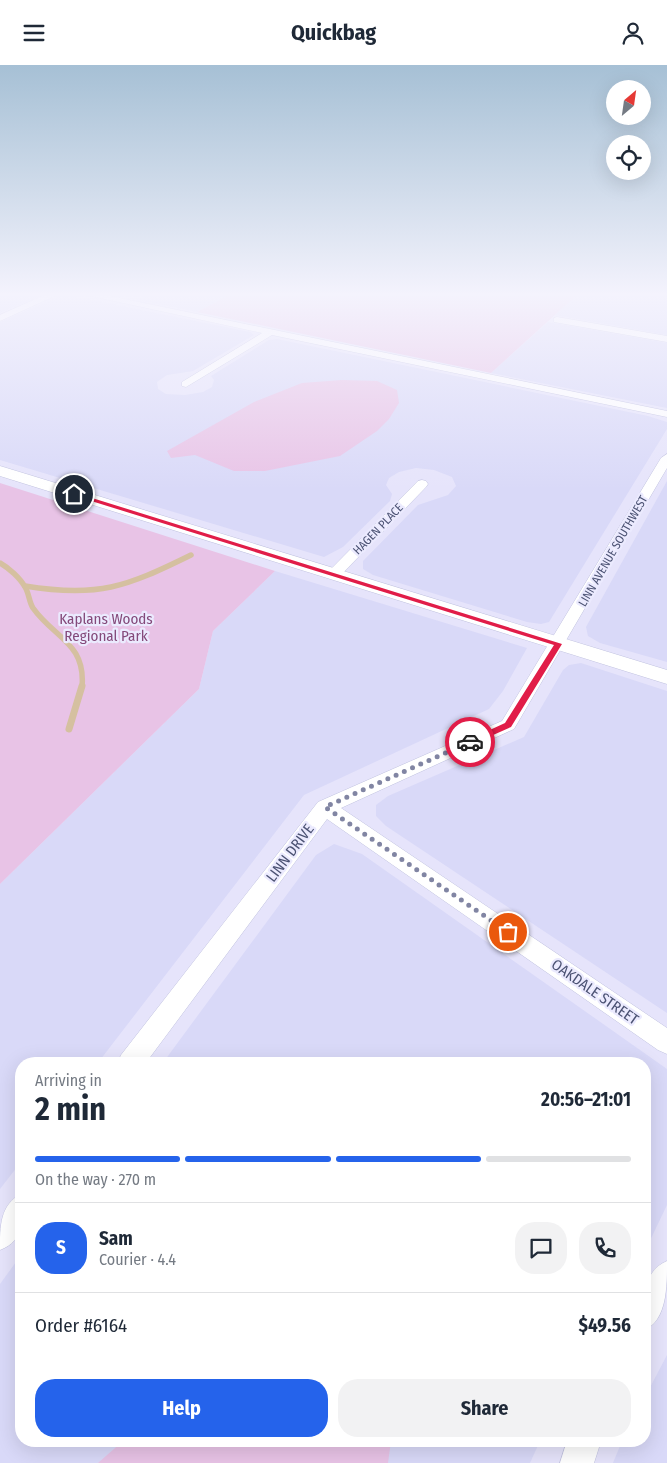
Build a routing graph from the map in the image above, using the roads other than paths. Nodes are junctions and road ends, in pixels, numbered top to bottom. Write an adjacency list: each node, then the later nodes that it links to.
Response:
1 (226, 359): 3 (street)
2 (399, 359): 4 (street)
3 (186, 383)
4 (667, 414)
5 (667, 458): 9 (street, LINN AVENUE SOUTHWEST)
6 (0, 471): 8 (street)
7 (422, 483): 8 (street, HAGEN PLACE)
8 (334, 574): 9 (street)
9 (558, 644): 10 (street); 11 (street, LINN DRIVE)
10 (667, 677)
11 (325, 807): 12 (street, OAKDALE STREET); 13 (street, LINN DRIVE)
12 (667, 1042)
13 (135, 1057)
14 (15, 1216): 15 (street)
15 (0, 1236)
16 (667, 1276): 17 (street)
17 (651, 1304)
18 (582, 1447): 19 (street)
19 (577, 1463)

